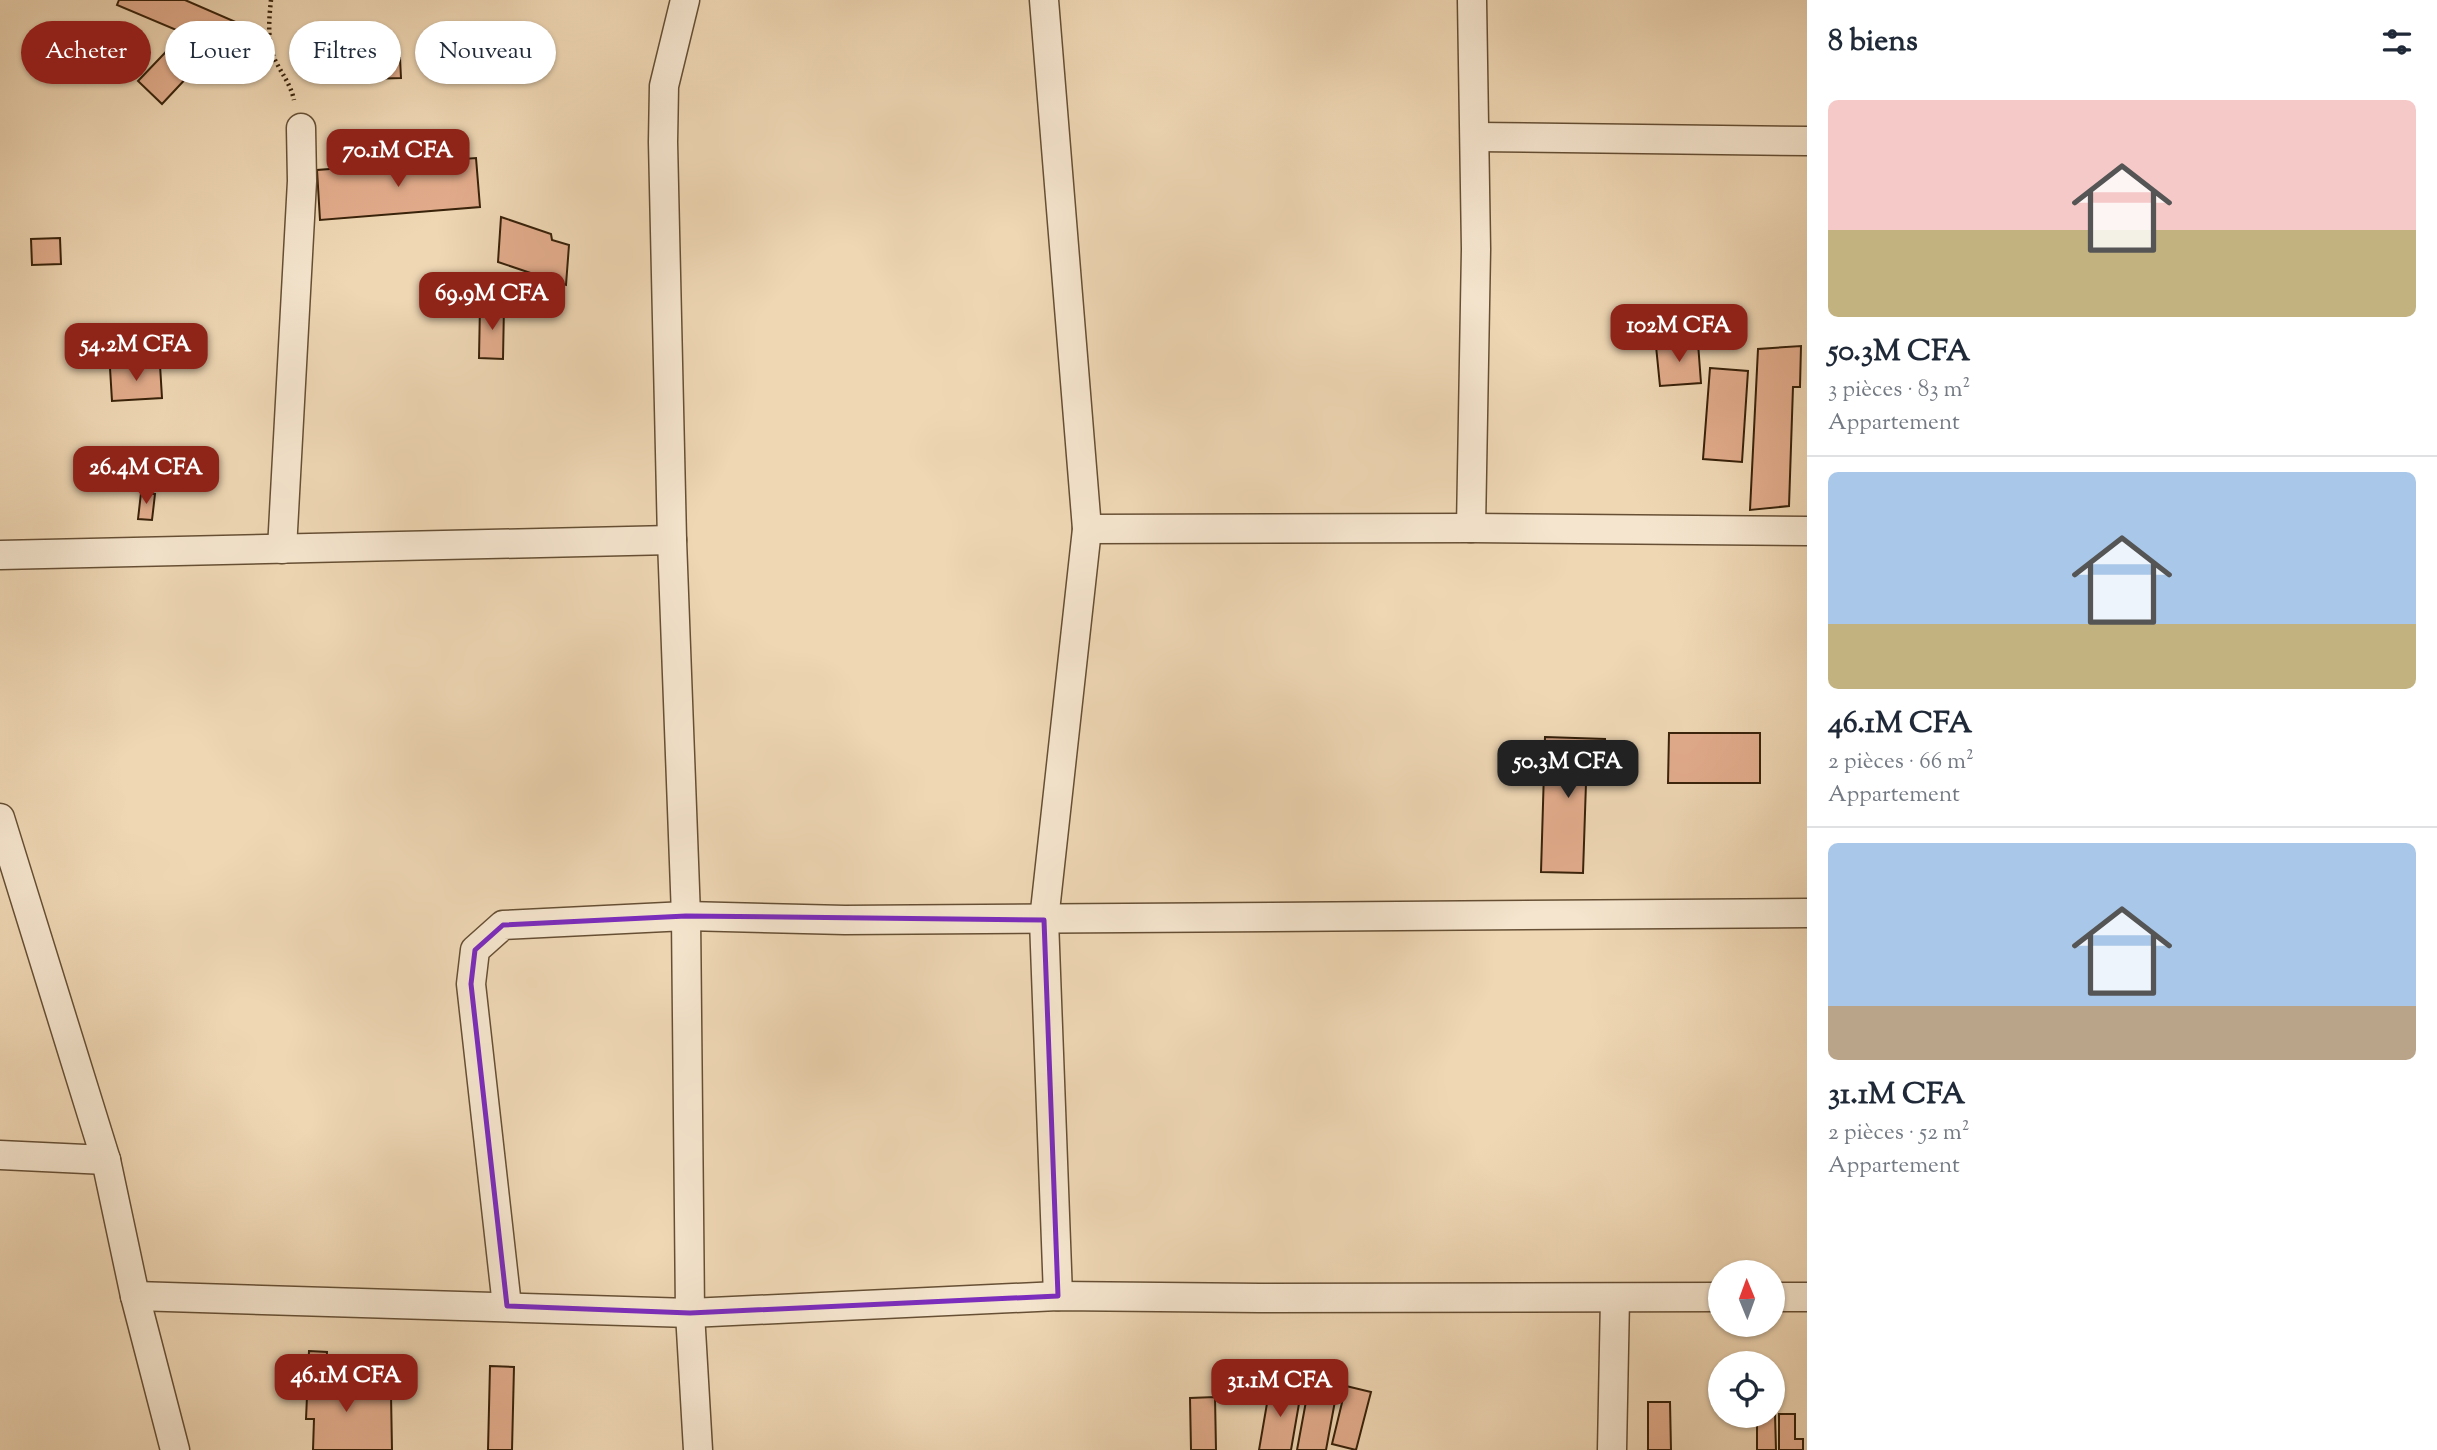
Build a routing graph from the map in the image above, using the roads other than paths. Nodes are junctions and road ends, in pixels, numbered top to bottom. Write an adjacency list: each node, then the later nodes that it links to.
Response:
1 (685, 0): 10 (street)
2 (1044, 0): 8 (street)
3 (1472, 0): 5 (street)
4 (301, 128): 11 (street)
5 (1476, 137): 6 (street); 7 (street)
6 (1807, 141)
7 (1471, 528): 8 (street); 9 (street)
8 (1087, 529): 16 (street)
9 (1807, 531)
10 (672, 540): 11 (street); 15 (street)
11 (282, 548): 12 (street)
12 (0, 555)
13 (0, 818): 18 (street)
14 (1807, 913): 16 (street)
15 (686, 916): 16 (street); 25 (street); 26 (street)
16 (1044, 920): 20 (street)
17 (0, 1155): 18 (street)
18 (106, 1160): 19 (street)
19 (135, 1296): 25 (street); 27 (street)
20 (1058, 1296): 24 (street); 26 (street)
21 (1708, 1297): 24 (street)
22 (1785, 1297): 23 (street)
23 (1807, 1297)
24 (1615, 1298): 29 (street)
25 (507, 1306): 26 (street)
26 (690, 1313): 28 (street)
27 (175, 1450)
28 (698, 1450)
29 (1612, 1450)

